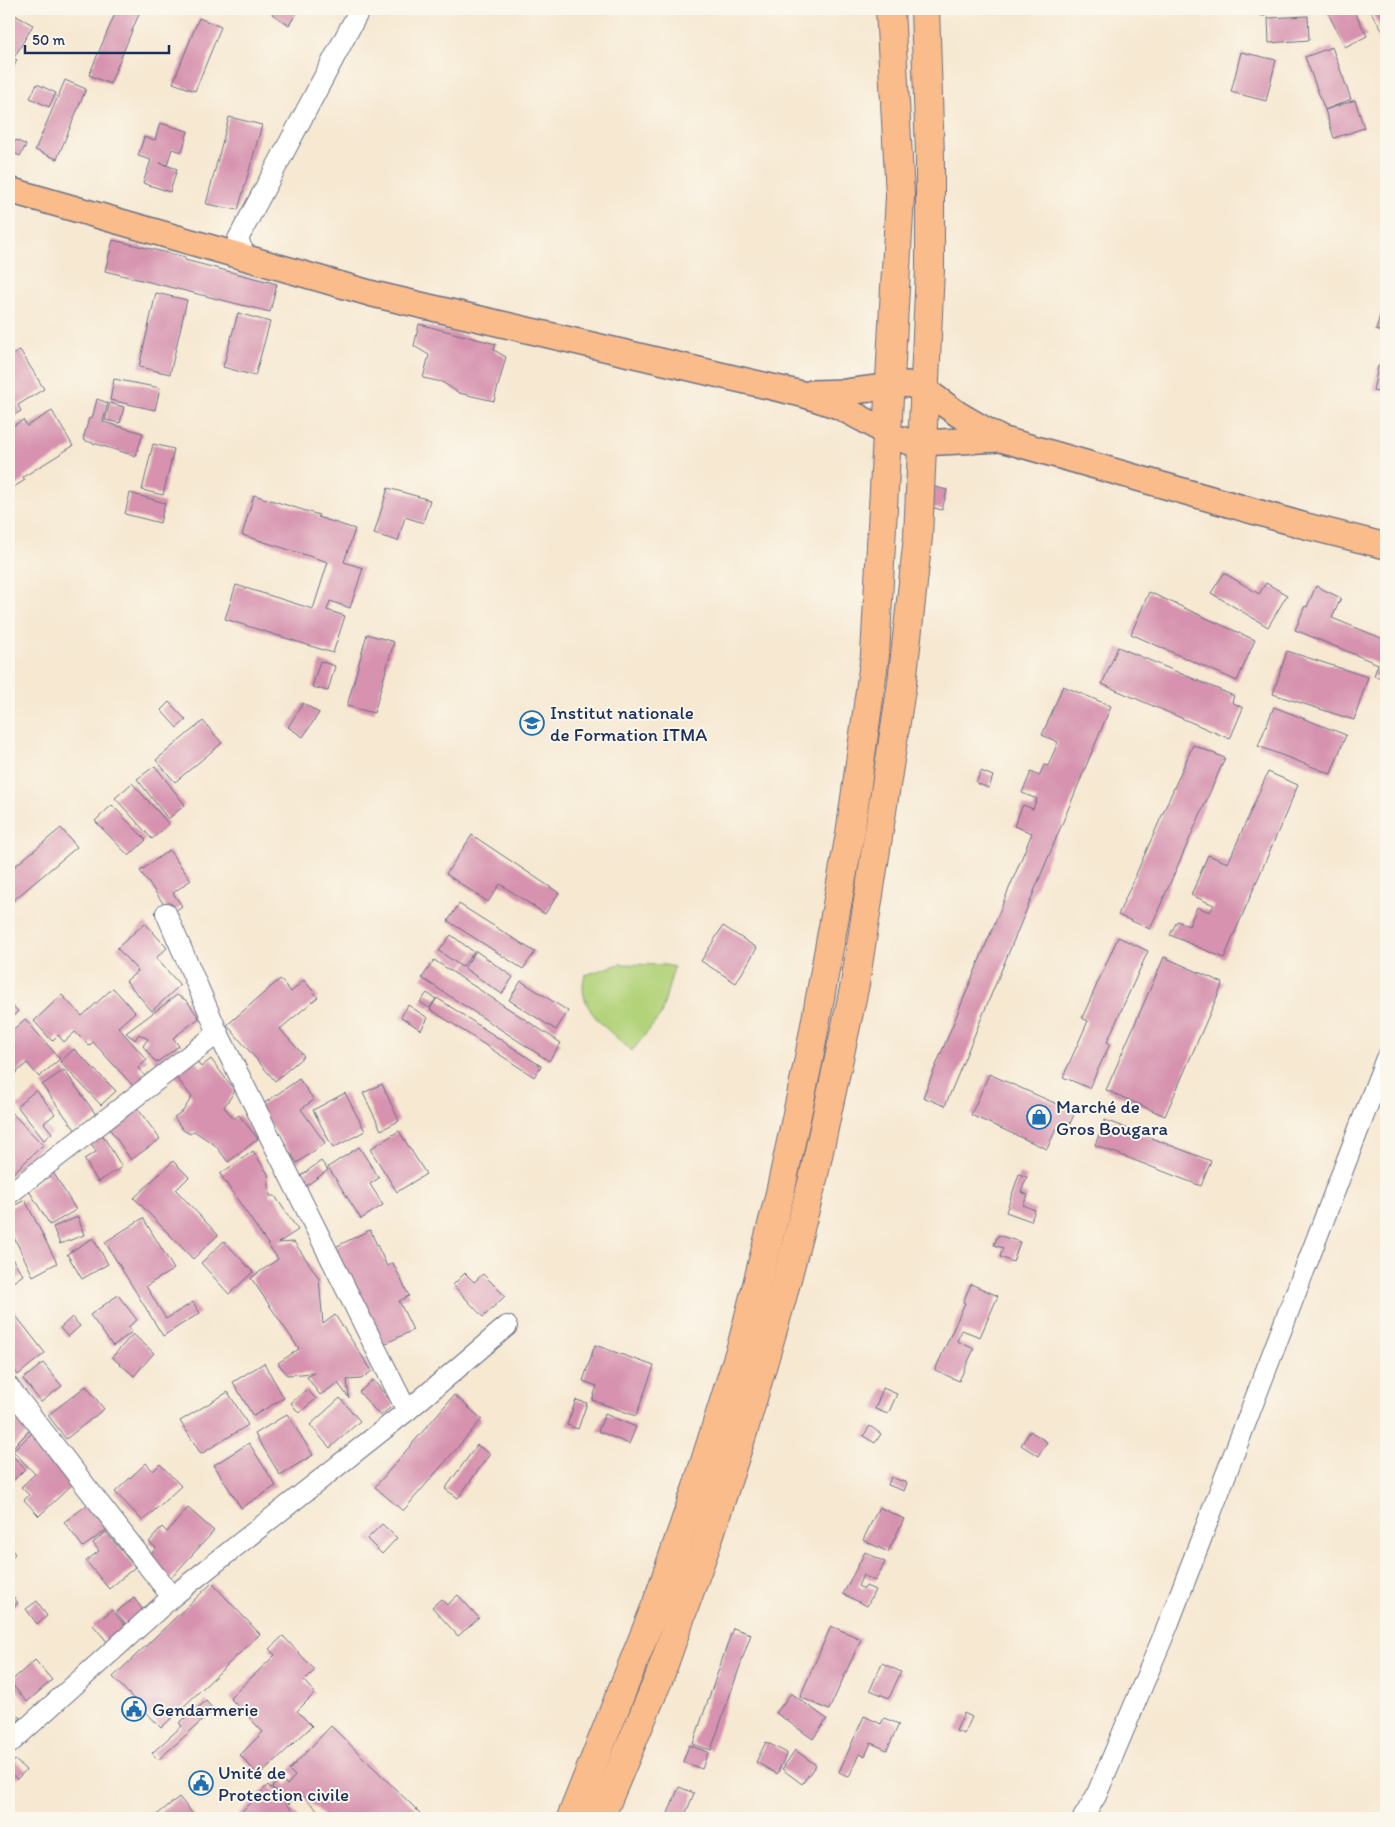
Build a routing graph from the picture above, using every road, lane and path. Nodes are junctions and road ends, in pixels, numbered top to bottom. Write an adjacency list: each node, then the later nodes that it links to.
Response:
1 (360, 9): 5 (street)
2 (890, 9): 6 (highway)
3 (925, 9): 7 (highway)
4 (9, 190): 5 (main road)
5 (246, 258): 8 (main road)
6 (889, 385): 7 (main road); 8 (main road); 9 (highway)
7 (925, 390): 10 (main road); 11 (highway)
8 (802, 394): 9 (main road)
9 (887, 435): 11 (main road); 22 (highway)
10 (1001, 438): 11 (main road); 12 (main road)
11 (921, 443): 23 (highway)
12 (1386, 546)
13 (166, 913): 14 (street)
14 (218, 1033): 16 (street); 19 (street)
15 (1386, 1058): 24 (street)
16 (9, 1194)
17 (507, 1326): 19 (street)
18 (9, 1387): 20 (street)
19 (407, 1411): 20 (street)
20 (172, 1597): 21 (street)
21 (9, 1744)
22 (571, 1818)
23 (600, 1818)
24 (1083, 1818)

